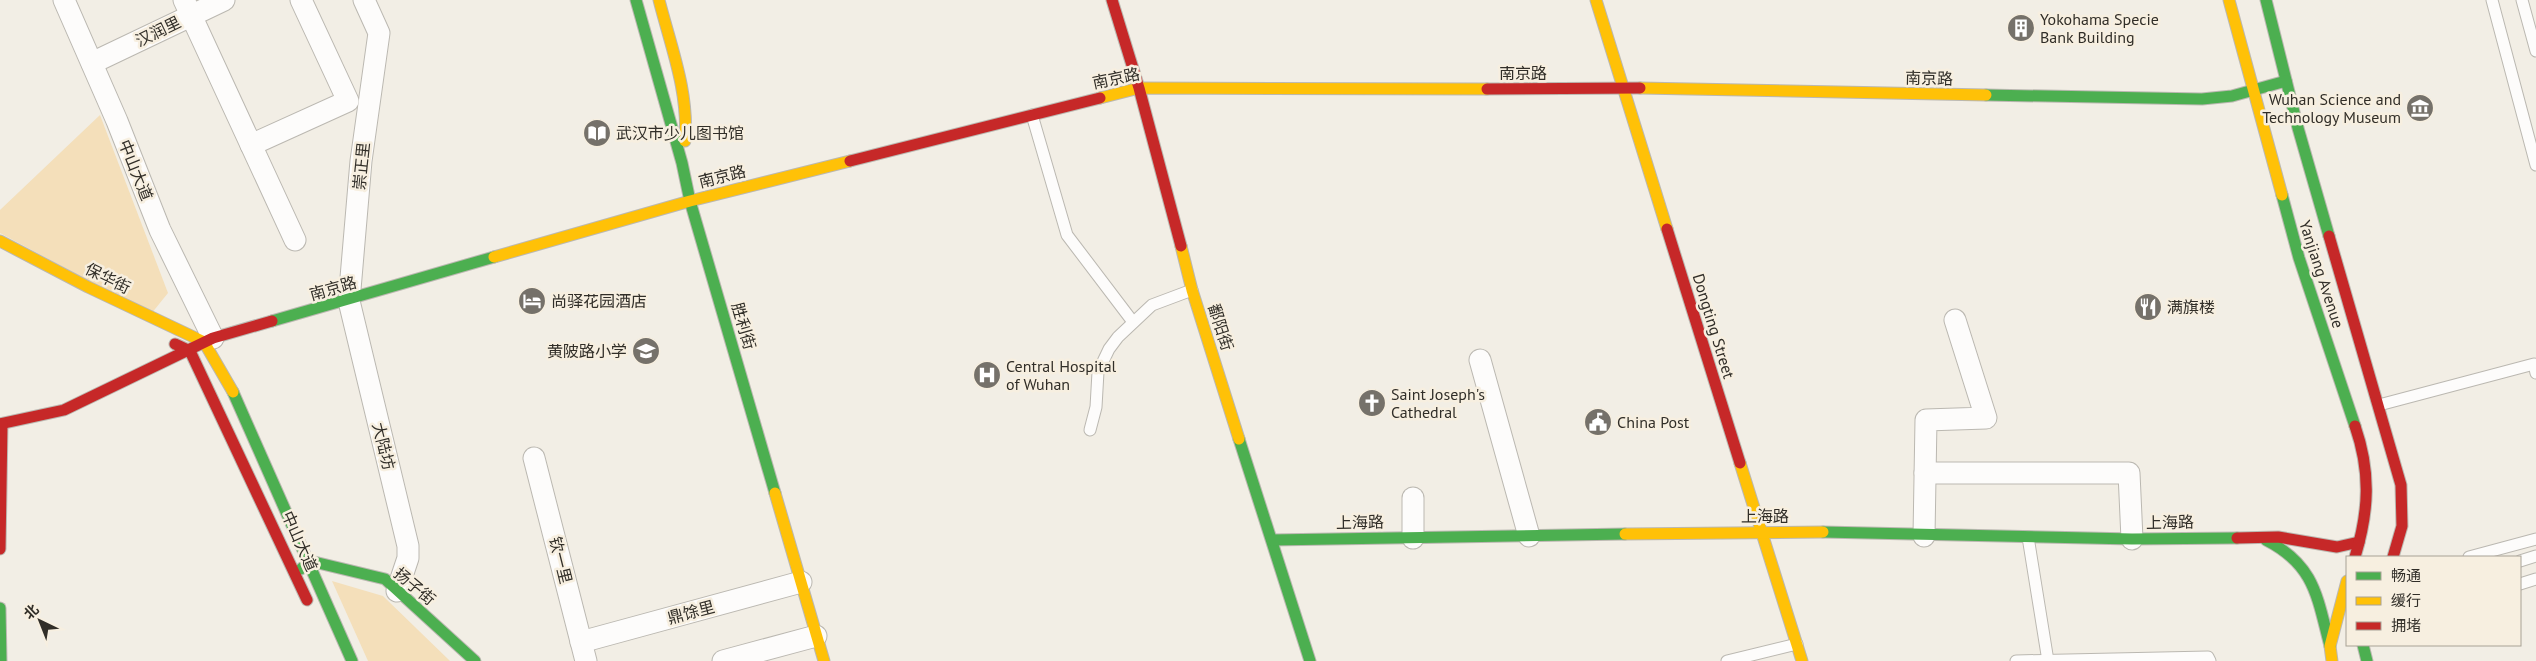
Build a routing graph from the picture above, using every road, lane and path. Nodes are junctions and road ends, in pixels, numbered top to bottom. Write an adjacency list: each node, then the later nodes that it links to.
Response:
1 (64, 0): 32 (street, 中山大道)
2 (224, 0): 13 (street, 汉润里)
3 (301, 0): 21 (street)
4 (364, 0): 28 (street, 崇正里)
5 (636, 0): 22 (street, 胜利街)
6 (659, 0): 22 (street)
7 (1112, 0): 17 (street, 鄱阳街)
8 (1596, 0): 18 (street, Dongting Street)
9 (2229, 0): 19 (street, Yanjiang Avenue)
10 (2266, 0): 16 (street, Yanjiang Avenue)
11 (2492, 0): 23 (lane)
12 (2522, 0): 14 (lane)
13 (188, 7): 15 (street, 汉润里); 21 (street)
14 (2536, 51)
15 (92, 63)
16 (2286, 81): 19 (street, 南京路); 36 (street, Yanjiang Avenue)
17 (1139, 88): 18 (street, 南京路); 20 (street, 南京路); 27 (street, 鄱阳街)
18 (1623, 88): 19 (street, 南京路); 42 (street, Dongting Street)
19 (2252, 91): 51 (street, Yanjiang Avenue)
20 (1032, 115): 24 (street, 南京路); 30 (lane)
21 (251, 145): 25 (street)
22 (682, 163): 24 (street, 胜利街)
23 (2536, 165)
24 (690, 200): 28 (street, 南京路); 61 (street, 胜利街)
25 (295, 240)
26 (0, 241): 32 (street, 保华街)
27 (1192, 290): 30 (lane); 50 (street, 鄱阳街)
28 (348, 301): 32 (street, 南京路); 64 (street, 大陆坊)
29 (1955, 320): 40 (street)
30 (1133, 322): 38 (lane)
31 (164, 338): 33 (street)
32 (208, 340): 33 (street, 南京路); 57 (street, 中山大道)
33 (190, 351): 37 (street, 南京路); 59 (street, 中山大道)
34 (1480, 360): 44 (street)
35 (2536, 373): 36 (lane)
36 (2378, 406): 54 (street, Yanjiang Avenue)
37 (1, 424): 52 (street)
38 (1090, 430)
39 (534, 458): 71 (street, 钦一里)
40 (1925, 473): 45 (street); 48 (street)
41 (1413, 498): 47 (street)
42 (1762, 531): 44 (street, 上海路); 45 (street, 上海路); 68 (street, Dongting Street)
43 (2028, 535): 45 (street, 上海路); 48 (street, 上海路); 72 (lane)
44 (1529, 536): 47 (street, 上海路)
45 (1924, 536)
46 (2258, 537): 48 (street, 上海路); 51 (street, 上海路); 69 (street, 上海路)
47 (1414, 538): 50 (street, 上海路)
48 (2132, 539)
49 (2536, 539): 55 (lane)
50 (1272, 540): 78 (street, 鄱阳街)
51 (2360, 542): 53 (street, Yanjiang Avenue)
52 (0, 549)
53 (2355, 556)
54 (2393, 556)
55 (2473, 556)
56 (2536, 556): 58 (lane)
57 (310, 561): 59 (street); 64 (street, 扬子街); 74 (street, 中山大道)
58 (2521, 561)
59 (295, 574): 66 (street, 中山大道)
60 (2536, 579): 62 (lane)
61 (801, 582): 67 (street, 胜利街); 71 (street, 鼎馀里)
62 (2521, 584)
63 (2346, 585): 69 (street)
64 (398, 591): 75 (street, 扬子街)
65 (0, 608): 73 (street)
66 (310, 609)
67 (816, 636): 76 (street); 77 (street, 胜利街)
68 (1797, 644): 79 (lane); 80 (street, Dongting Street)
69 (2330, 646): 83 (street)
70 (2363, 646): 84 (street)
71 (584, 651)
72 (2048, 660): 81 (lane); 82 (lane)
73 (1, 661)
74 (352, 661)
75 (475, 661)
76 (723, 661)
77 (824, 661)
78 (1310, 661)
79 (1727, 661)
80 (1802, 661)
81 (2016, 661)
82 (2210, 661)
83 (2332, 661)
84 (2367, 661)

